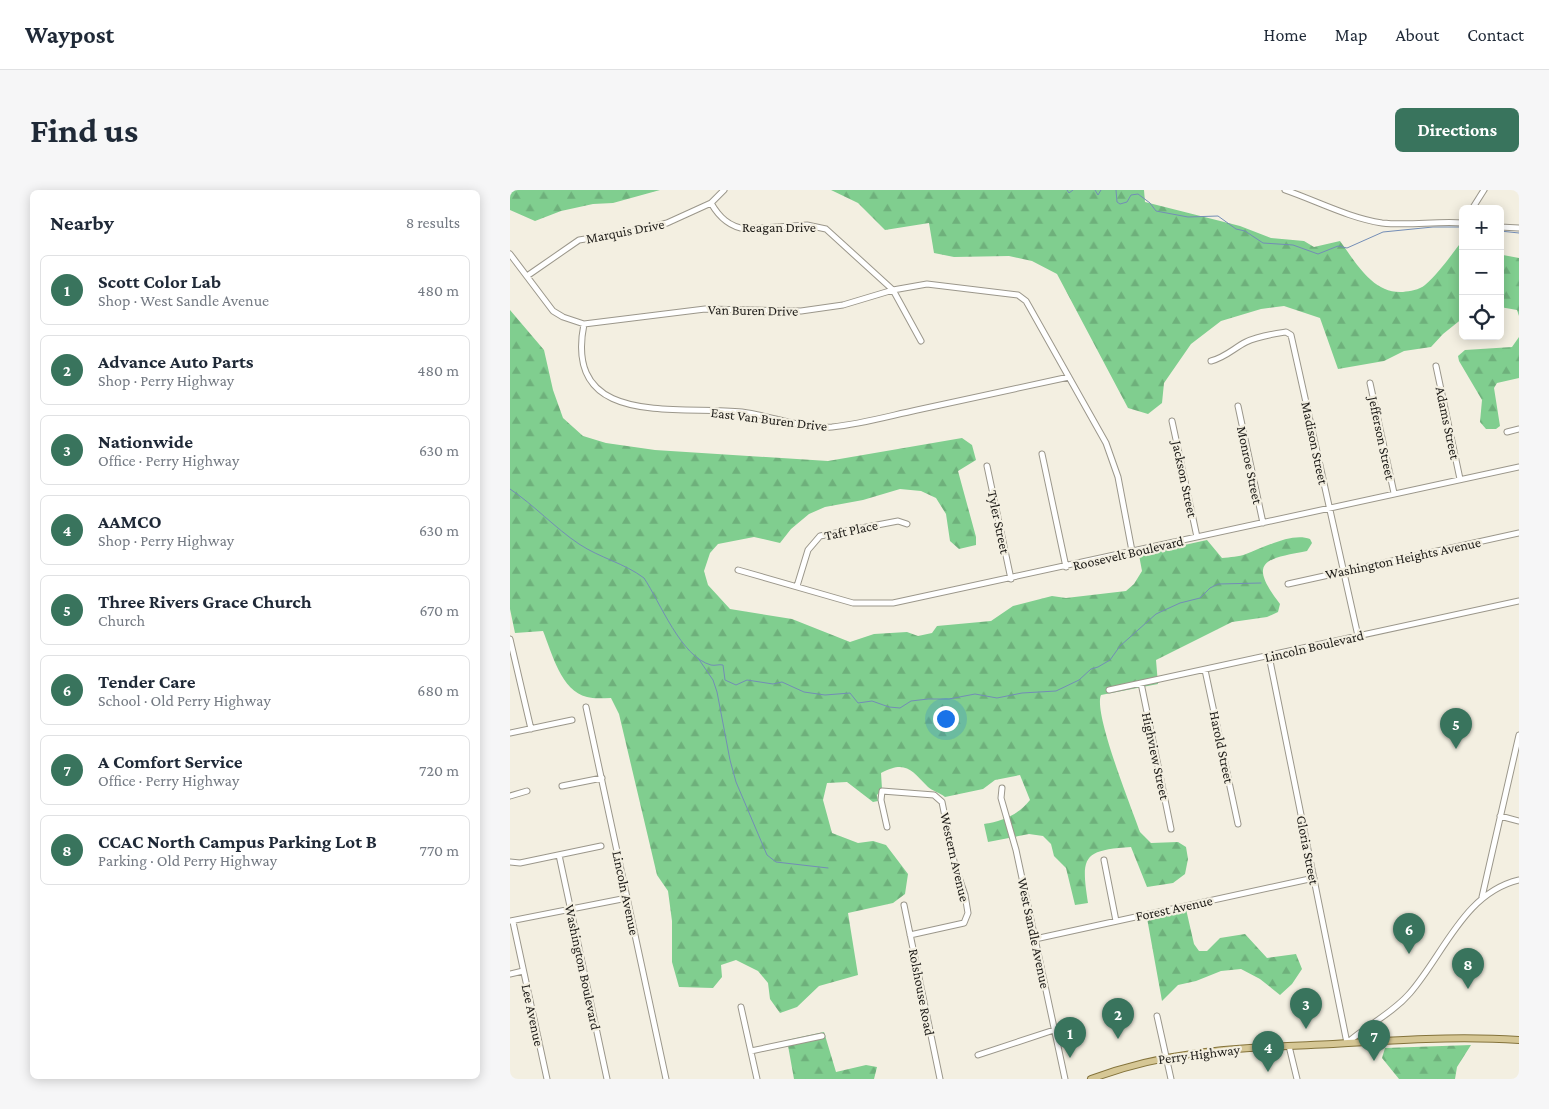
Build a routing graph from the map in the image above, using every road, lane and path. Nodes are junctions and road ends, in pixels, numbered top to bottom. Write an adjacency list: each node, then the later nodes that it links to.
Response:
1 (724, 190): 4 (street, Marquis Drive)
2 (1285, 190): 6 (street)
3 (1484, 190): 5 (street)
4 (711, 203): 10 (street, Marquis Drive); 11 (street, Reagan Drive)
5 (1475, 205)
6 (1459, 223)
7 (1504, 226): 8 (street)
8 (1519, 228)
9 (510, 254): 10 (street)
10 (527, 276): 12 (street, Van Buren Drive)
11 (893, 290): 12 (street, Van Buren Drive); 13 (street, Reagan Drive); 16 (street, Van Buren Drive)
12 (584, 324): 16 (street, East Van Buren Drive)
13 (921, 341)
14 (1211, 361): 27 (street, Madison Street)
15 (1436, 366): 25 (street, Adams Street)
16 (1069, 377): 32 (street)
17 (1370, 384): 26 (street, Jefferson Street)
18 (1238, 406): 28 (street, Monroe Street)
19 (1172, 421): 31 (street, Jackson Street)
20 (1519, 429): 21 (street)
21 (1507, 432)
22 (1042, 454): 33 (street)
23 (987, 466): 36 (street, Tyler Street)
24 (1519, 467): 25 (street, Roosevelt Boulevard)
25 (1460, 479): 26 (street, Roosevelt Boulevard)
26 (1394, 494): 27 (street, Roosevelt Boulevard)
27 (1329, 509): 28 (street, Roosevelt Boulevard); 35 (street, Madison Street)
28 (1263, 523): 31 (street, Roosevelt Boulevard)
29 (907, 524): 38 (street, Taft Place)
30 (1519, 533): 35 (street, Washington Heights Avenue)
31 (1198, 538): 32 (street, Roosevelt Boulevard)
32 (1132, 552): 33 (street, Roosevelt Boulevard)
33 (1066, 567): 36 (street, Roosevelt Boulevard)
34 (738, 570): 38 (street, Roosevelt Boulevard)
35 (1343, 571): 37 (street, Washington Heights Avenue); 40 (street, Madison Street)
36 (1011, 579): 38 (street, Roosevelt Boulevard)
37 (1288, 584)
38 (797, 586)
39 (1519, 601): 40 (street, Lincoln Boulevard)
40 (1358, 636): 42 (street, Lincoln Boulevard)
41 (511, 639): 48 (street)
42 (1269, 656): 43 (street, Lincoln Boulevard); 65 (street, Gloria Street)
43 (1205, 670): 44 (street, Lincoln Boulevard); 58 (street, Harold Street)
44 (1142, 684): 45 (street, Lincoln Boulevard); 60 (street, Highview Street)
45 (1108, 690)
46 (586, 707): 51 (street, Lincoln Avenue)
47 (572, 720): 48 (street)
48 (531, 729): 49 (street)
49 (510, 733)
50 (1519, 735): 56 (street)
51 (602, 778): 52 (street); 68 (street, Lincoln Avenue)
52 (562, 786)
53 (1002, 788): 74 (street, West Sandle Avenue)
54 (527, 792): 55 (street)
55 (510, 796)
56 (1500, 816): 57 (street); 67 (street)
57 (1519, 821)
58 (1238, 824)
59 (887, 827): 73 (street, Western Avenue)
60 (1171, 829)
61 (601, 846): 62 (street)
62 (559, 854): 64 (street); 70 (street, Washington Boulevard)
63 (1104, 860): 72 (street)
64 (510, 862)
65 (1314, 878): 72 (street, Forest Avenue); 82 (street, Gloria Street)
66 (1519, 880): 67 (street)
67 (1484, 895): 82 (street)
68 (627, 898): 70 (street); 89 (street, Lincoln Avenue)
69 (904, 905): 73 (street, Rolshouse Road)
70 (571, 910): 71 (street); 88 (street, Washington Boulevard)
71 (512, 921): 75 (street, Lee Avenue)
72 (1116, 921): 74 (street, Forest Avenue)
73 (910, 935): 91 (street, Rolshouse Road)
74 (1035, 939): 79 (street, West Sandle Avenue)
75 (523, 972): 76 (street); 87 (street, Lee Avenue)
76 (510, 974)
77 (741, 1008): 84 (street)
78 (1157, 1016): 86 (street)
79 (1054, 1030): 85 (street); 92 (street, West Sandle Avenue)
80 (822, 1036): 84 (street)
81 (1519, 1040): 82 (main road, Perry Highway)
82 (1347, 1043): 83 (main road, Perry Highway)
83 (1289, 1046): 86 (main road, Perry Highway); 95 (street)
84 (751, 1051): 90 (street)
85 (978, 1055)
86 (1166, 1056): 93 (main road, Perry Highway); 94 (street)
87 (546, 1079)
88 (607, 1079)
89 (666, 1079)
90 (757, 1079)
91 (940, 1079)
92 (1065, 1079)
93 (1091, 1079)
94 (1171, 1079)
95 (1297, 1079)

